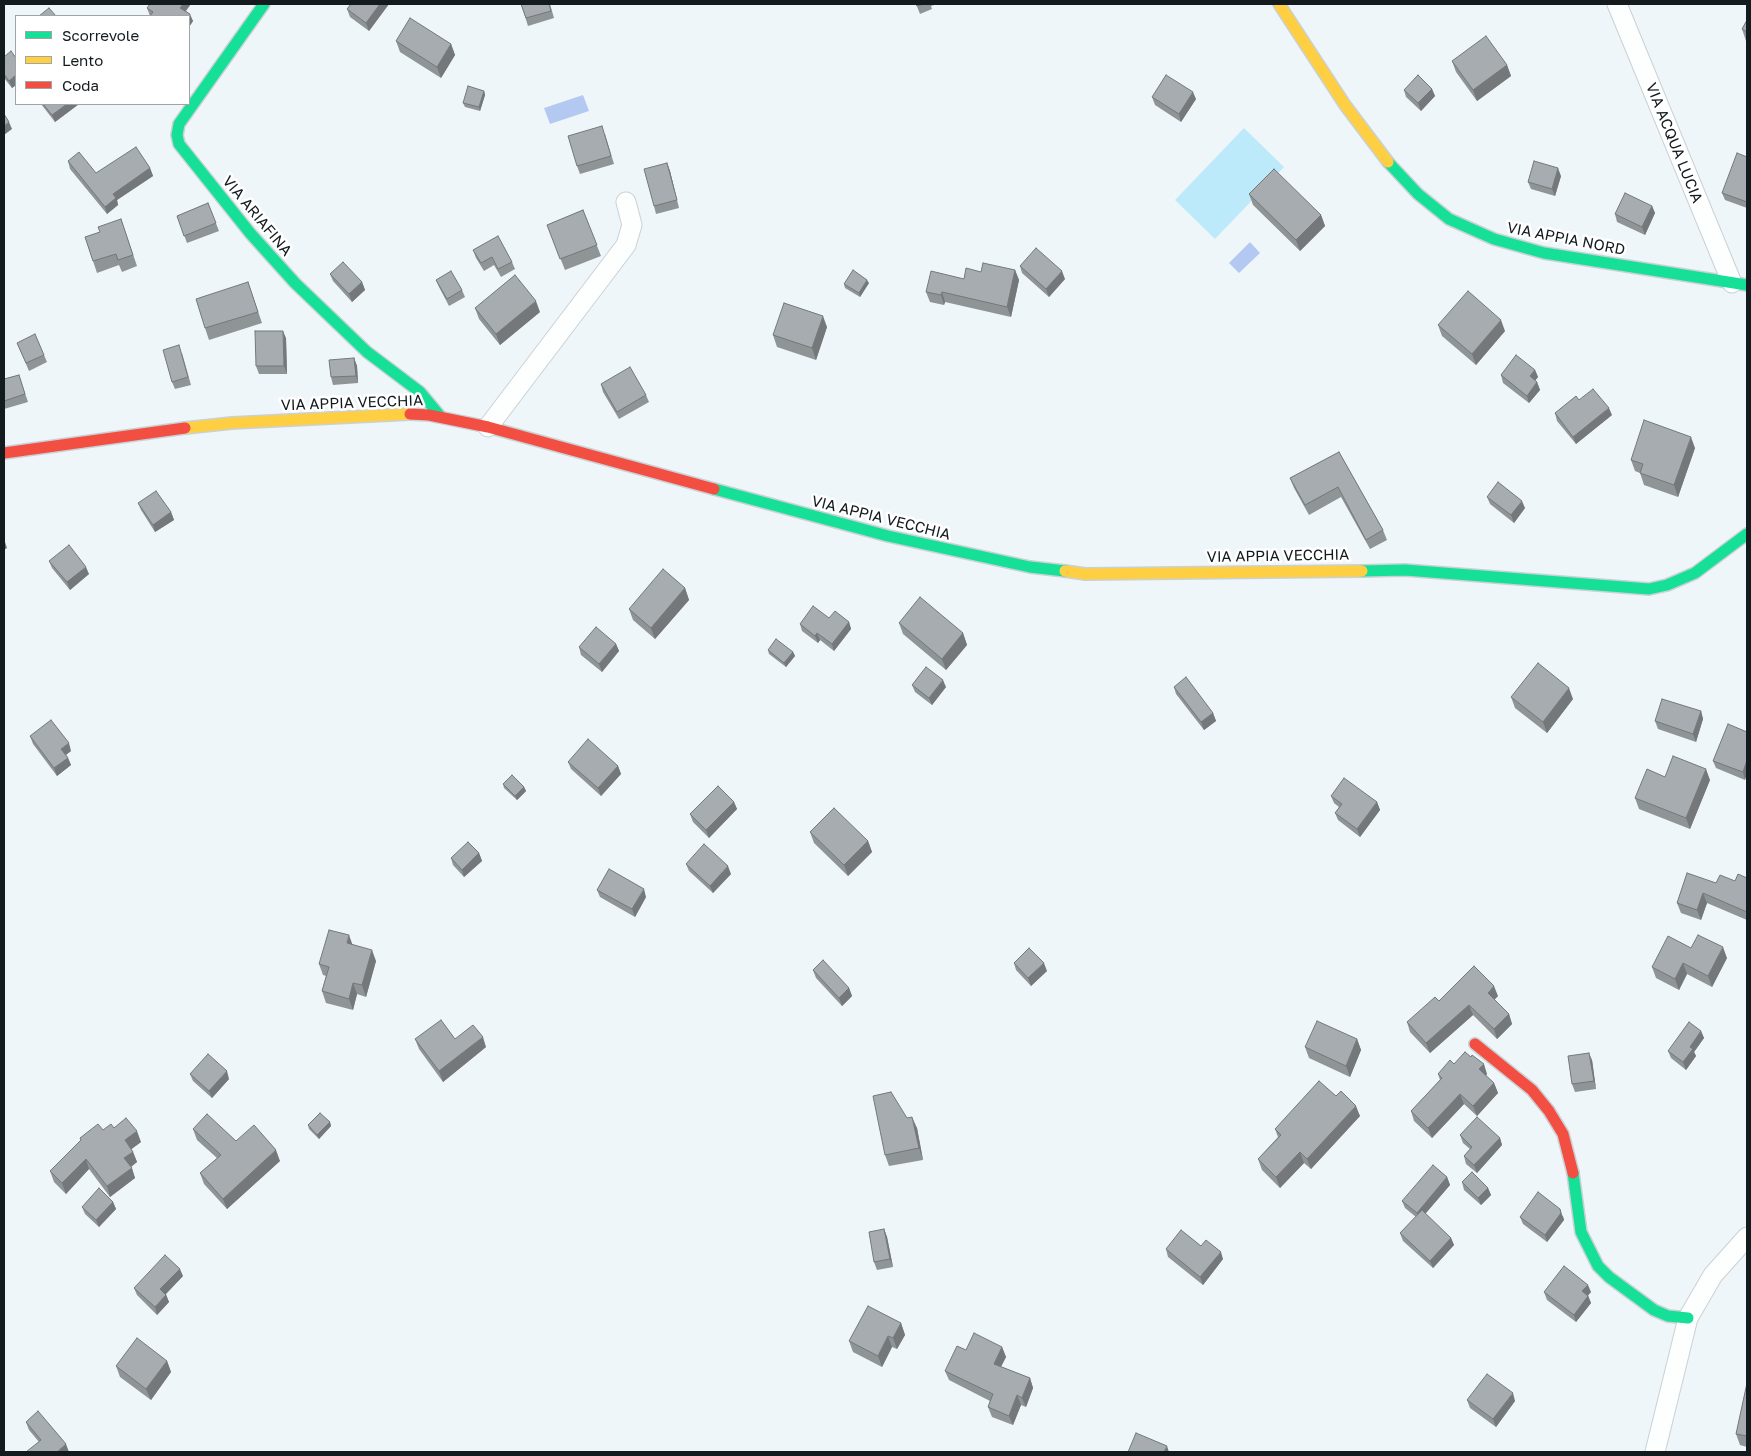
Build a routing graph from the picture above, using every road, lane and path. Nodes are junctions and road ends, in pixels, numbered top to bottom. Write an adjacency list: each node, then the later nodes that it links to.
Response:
1 (264, 4): 6 (main road, VIA ARIAFINA)
2 (1278, 4): 5 (main road, VIA APPIA NORD)
3 (1617, 4): 5 (street, VIA ACQUA LUCIA)
4 (626, 202): 7 (street)
5 (1739, 284)
6 (440, 416): 7 (main road, VIA APPIA VECCHIA); 8 (main road, VIA APPIA VECCHIA)
7 (488, 427): 9 (main road, VIA APPIA VECCHIA)
8 (4, 453)
9 (1747, 534)
10 (1475, 1044): 12 (main road)
11 (1747, 1236): 12 (street)
12 (1688, 1318): 13 (street)
13 (1655, 1452)

